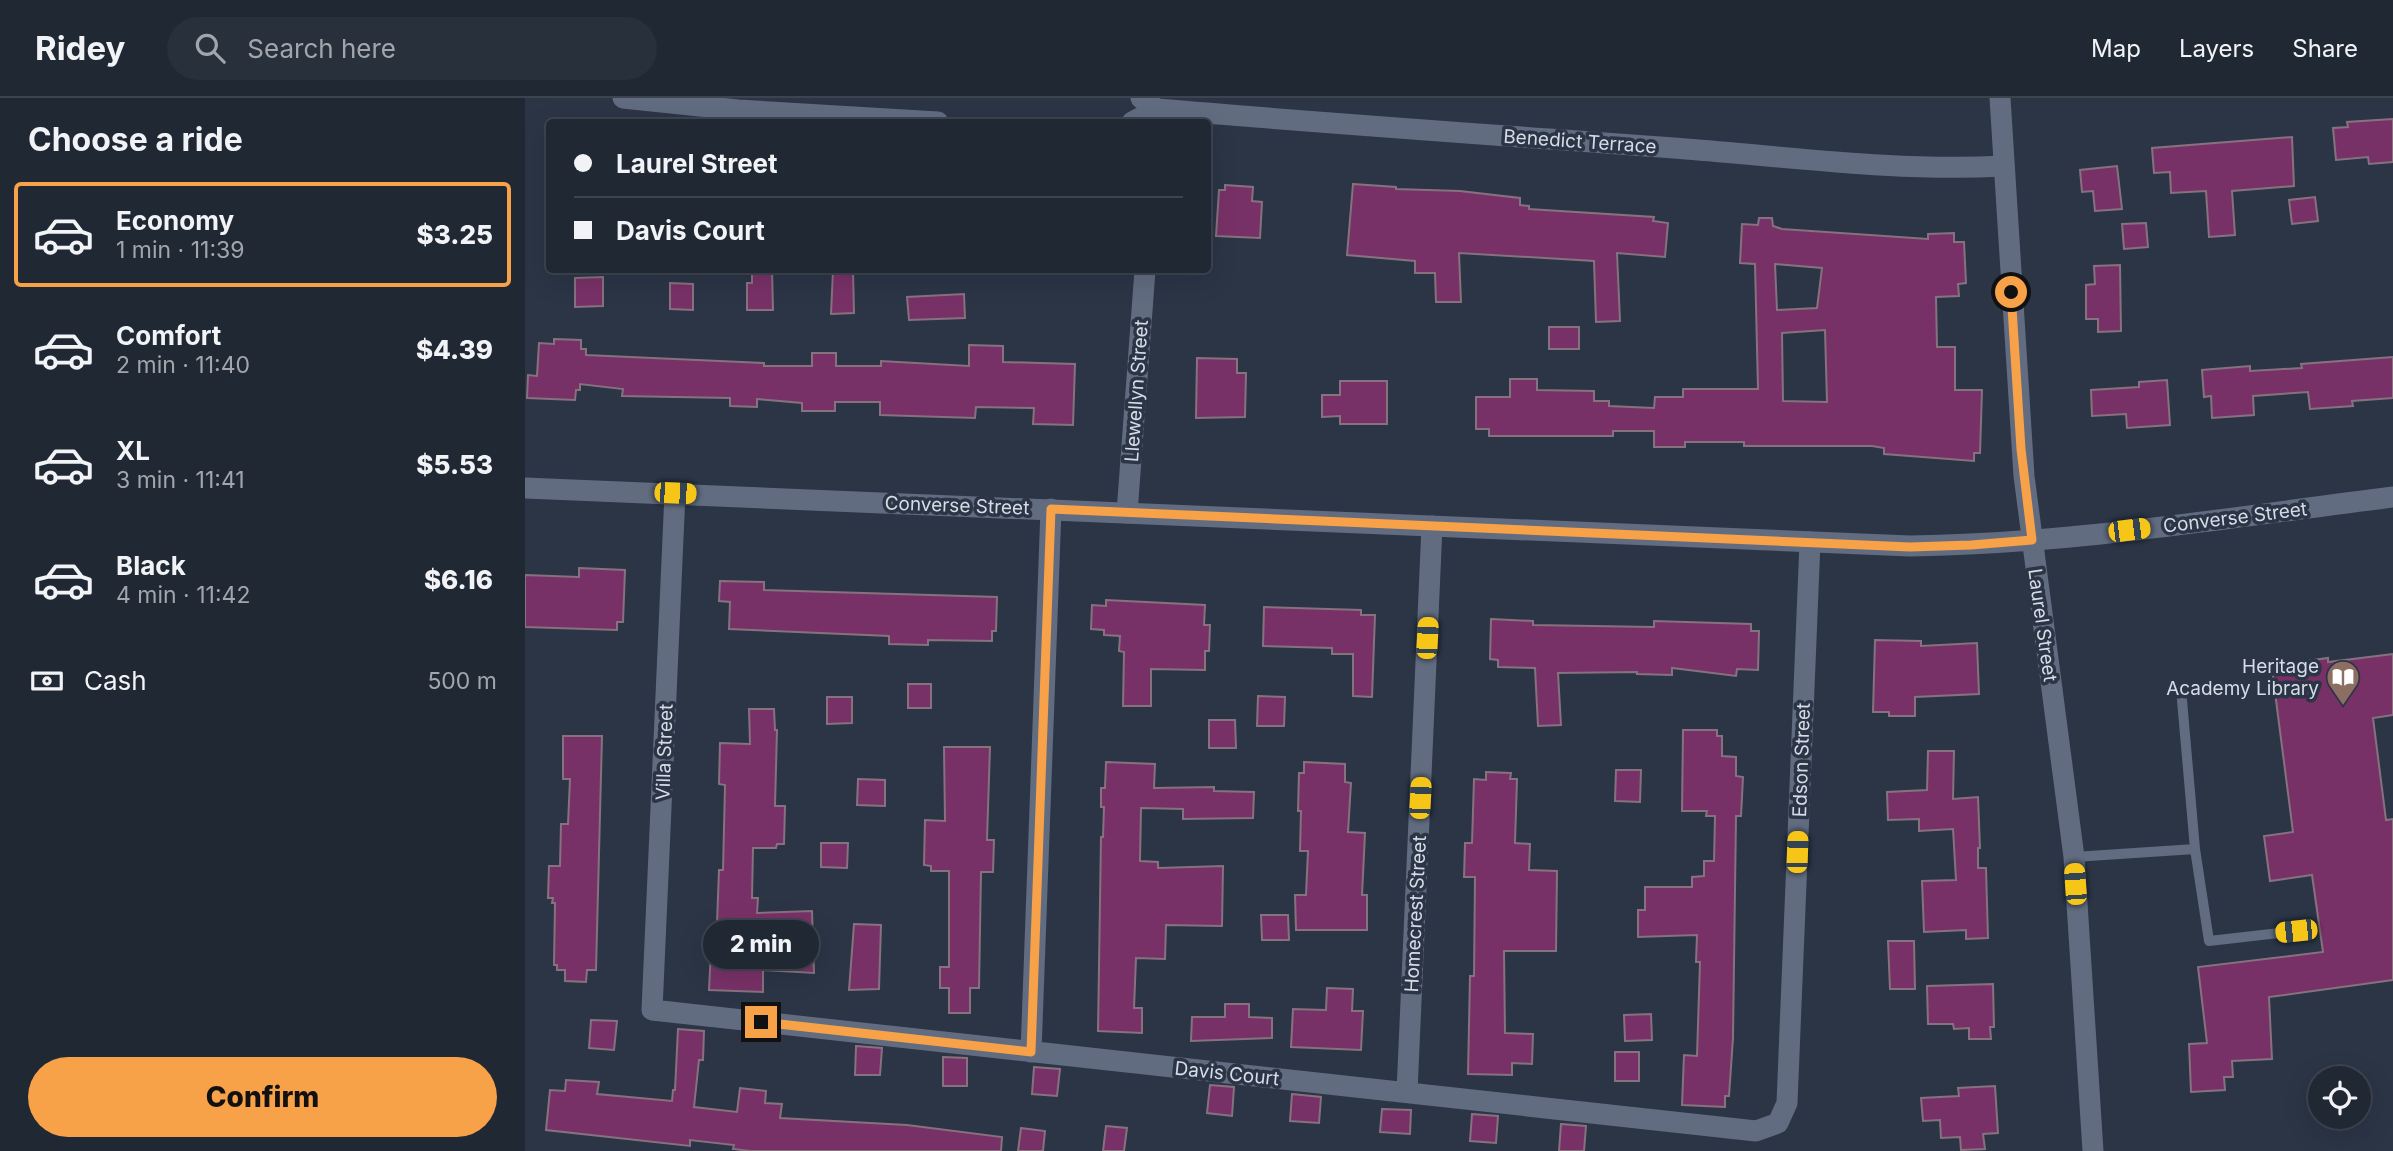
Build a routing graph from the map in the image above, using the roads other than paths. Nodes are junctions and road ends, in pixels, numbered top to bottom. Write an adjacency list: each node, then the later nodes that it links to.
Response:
1 (623, 98): 4 (street)
2 (2000, 98): 6 (street, Laurel Street)
3 (1153, 107): 5 (street, Benedict Terrace); 6 (street, Benedict Terrace)
4 (888, 119)
5 (1136, 119)
6 (2004, 166): 14 (street, Laurel Street)
7 (1145, 273): 12 (street, Llewellyn Street)
8 (525, 488): 9 (street, Converse Street)
9 (675, 493): 11 (street, Converse Street); 20 (street, Villa Street)
10 (2393, 497): 14 (street, Converse Street)
11 (1051, 509): 12 (street, Converse Street); 21 (street)
12 (1127, 513): 13 (street, Converse Street)
13 (1431, 526): 15 (street, Converse Street); 22 (street, Homecrest Street)
14 (2032, 540): 15 (street, Converse Street); 18 (street, Laurel Street)
15 (1809, 542): 23 (street, Edson Street)
16 (2181, 689): 17 (lane)
17 (2195, 849): 18 (lane); 19 (lane)
18 (2074, 857): 24 (street, Laurel Street)
19 (2296, 931)
20 (652, 1010): 21 (street, Davis Court)
21 (1031, 1052): 22 (street, Davis Court)
22 (1407, 1092): 23 (street, Davis Court)
23 (1787, 1103)
24 (2093, 1151)

